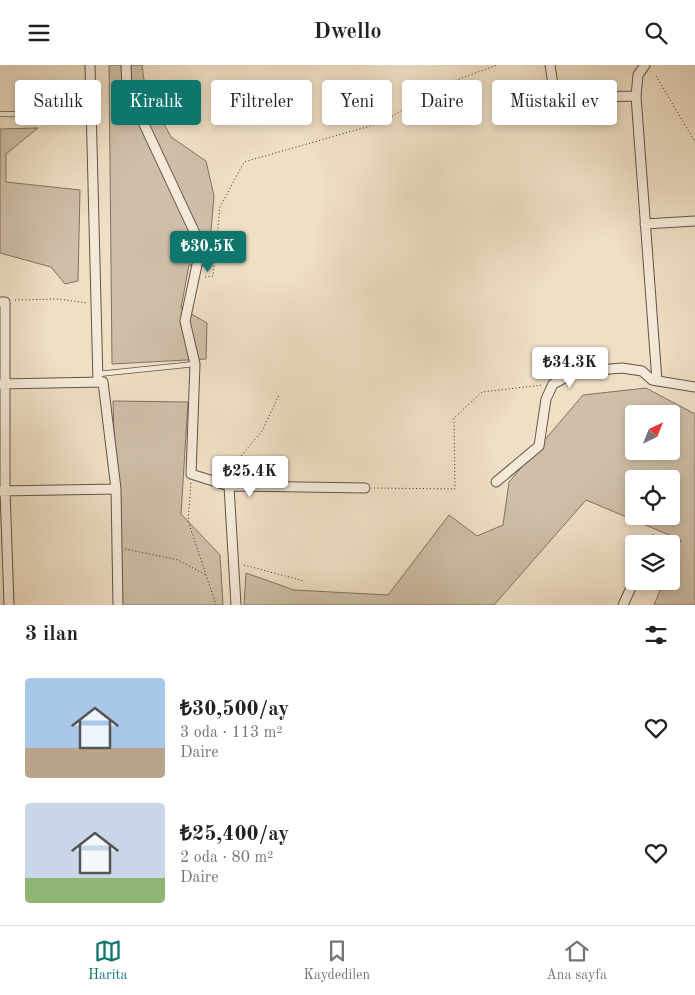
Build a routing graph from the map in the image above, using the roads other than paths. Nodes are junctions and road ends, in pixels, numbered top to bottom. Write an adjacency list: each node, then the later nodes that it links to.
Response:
1 (90, 65): 5 (street)
2 (126, 65): 13 (street)
3 (550, 65): 6 (street)
4 (645, 65): 6 (street)
5 (91, 80)
6 (636, 96): 11 (street)
7 (0, 114): 8 (lane)
8 (15, 114)
9 (92, 125): 14 (street)
10 (695, 221): 11 (street)
11 (645, 224): 15 (street)
12 (3, 302): 16 (street)
13 (195, 364): 14 (lane); 19 (street)
14 (98, 378): 16 (street); 21 (street)
15 (657, 381): 17 (street); 18 (street)
16 (3, 384): 22 (street)
17 (695, 387)
18 (496, 482)
19 (229, 486): 20 (street); 27 (street)
20 (365, 488)
21 (116, 489): 22 (street); 26 (street)
22 (2, 491): 23 (street)
23 (4, 581): 25 (street)
24 (630, 590): 28 (street)
25 (9, 605)
26 (118, 605)
27 (236, 605)
28 (622, 605)

